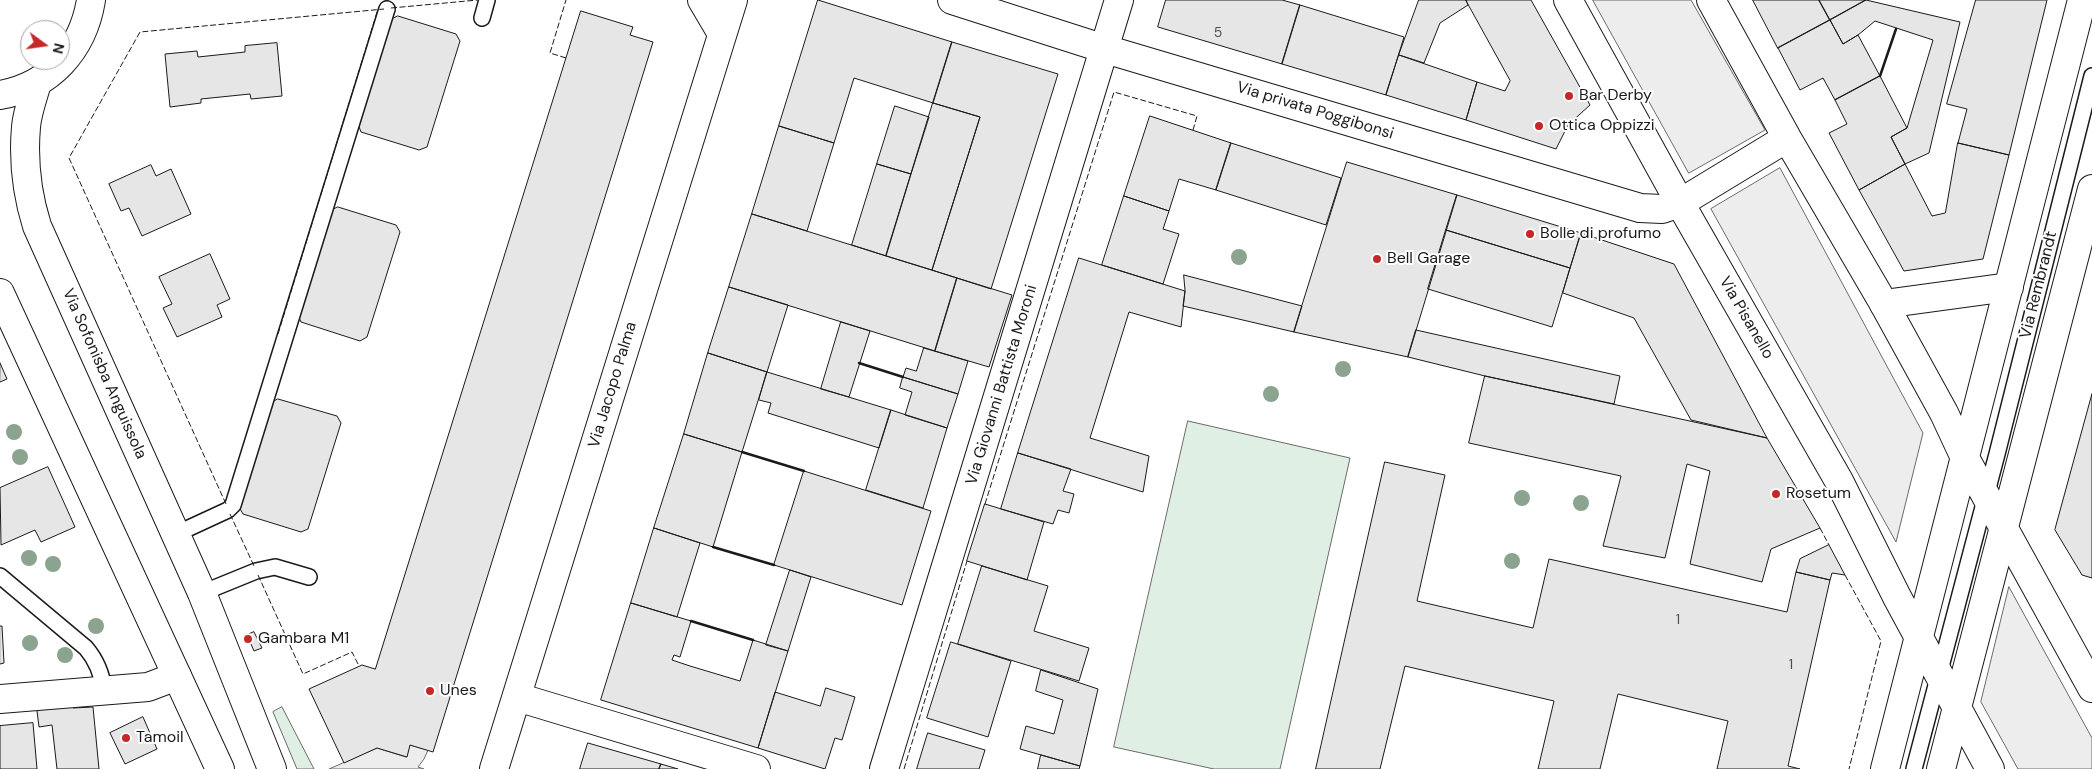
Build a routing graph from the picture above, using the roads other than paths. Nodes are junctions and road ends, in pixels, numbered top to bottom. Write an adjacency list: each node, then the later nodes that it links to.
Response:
1 (91, 0): 15 (street)
2 (487, 0): 11 (lane)
3 (702, 0): 12 (street)
4 (732, 0): 12 (street, Via Jacopo Palma)
5 (952, 0): 13 (street, Via privata Poggibonsi)
6 (1120, 0): 13 (street, Via Giovanni Battista Moroni)
7 (1568, 0): 19 (street, Via Pisanello)
8 (1711, 0): 17 (street)
9 (2082, 0): 20 (street, Via Rembrandt)
10 (387, 9): 26 (lane)
11 (482, 18)
12 (722, 34): 35 (street, Via Jacopo Palma)
13 (1105, 49): 19 (street, Via privata Poggibonsi); 42 (street, Via Giovanni Battista Moroni)
14 (2092, 76): 24 (lane, Via Rembrandt)
15 (37, 82): 16 (street); 26 (street, Via Sofonisba Anguissola)
16 (0, 95)
17 (1787, 138): 19 (street, Via privata Poggibonsi); 22 (street)
18 (2092, 189): 25 (street, Via Rembrandt)
19 (1680, 203): 30 (street, Via Pisanello)
20 (2009, 287): 22 (street, Via Rembrandt); 23 (street, Via Rembrandt)
21 (0, 293): 32 (street)
22 (1884, 304): 23 (street)
23 (1965, 458): 24 (street); 30 (street, Via Rembrandt)
24 (1985, 494): 25 (street); 31 (lane, Via Rembrandt)
25 (2004, 530): 33 (street); 37 (street, Via Rembrandt)
26 (176, 534): 29 (street, Via Sofonisba Anguissola)
27 (0, 576): 34 (lane)
28 (309, 578): 29 (lane)
29 (202, 593): 39 (street, Via Sofonisba Anguissola)
30 (1919, 638): 31 (street, Via Pisanello); 43 (street, Via Rembrandt)
31 (1939, 675): 37 (street, Via Pisanello); 44 (lane, Via Rembrandt)
32 (177, 676): 34 (street); 38 (street)
33 (2090, 682)
34 (104, 690): 36 (street)
35 (516, 697): 40 (street, Via Jacopo Palma); 41 (street)
36 (0, 699)
37 (1958, 710): 45 (street, Via Rembrandt); 46 (street, Via Pisanello)
38 (220, 769)
39 (272, 769)
40 (494, 769)
41 (756, 769)
42 (884, 769)
43 (1885, 769)
44 (1914, 769)
45 (1941, 769)
46 (1990, 769)

